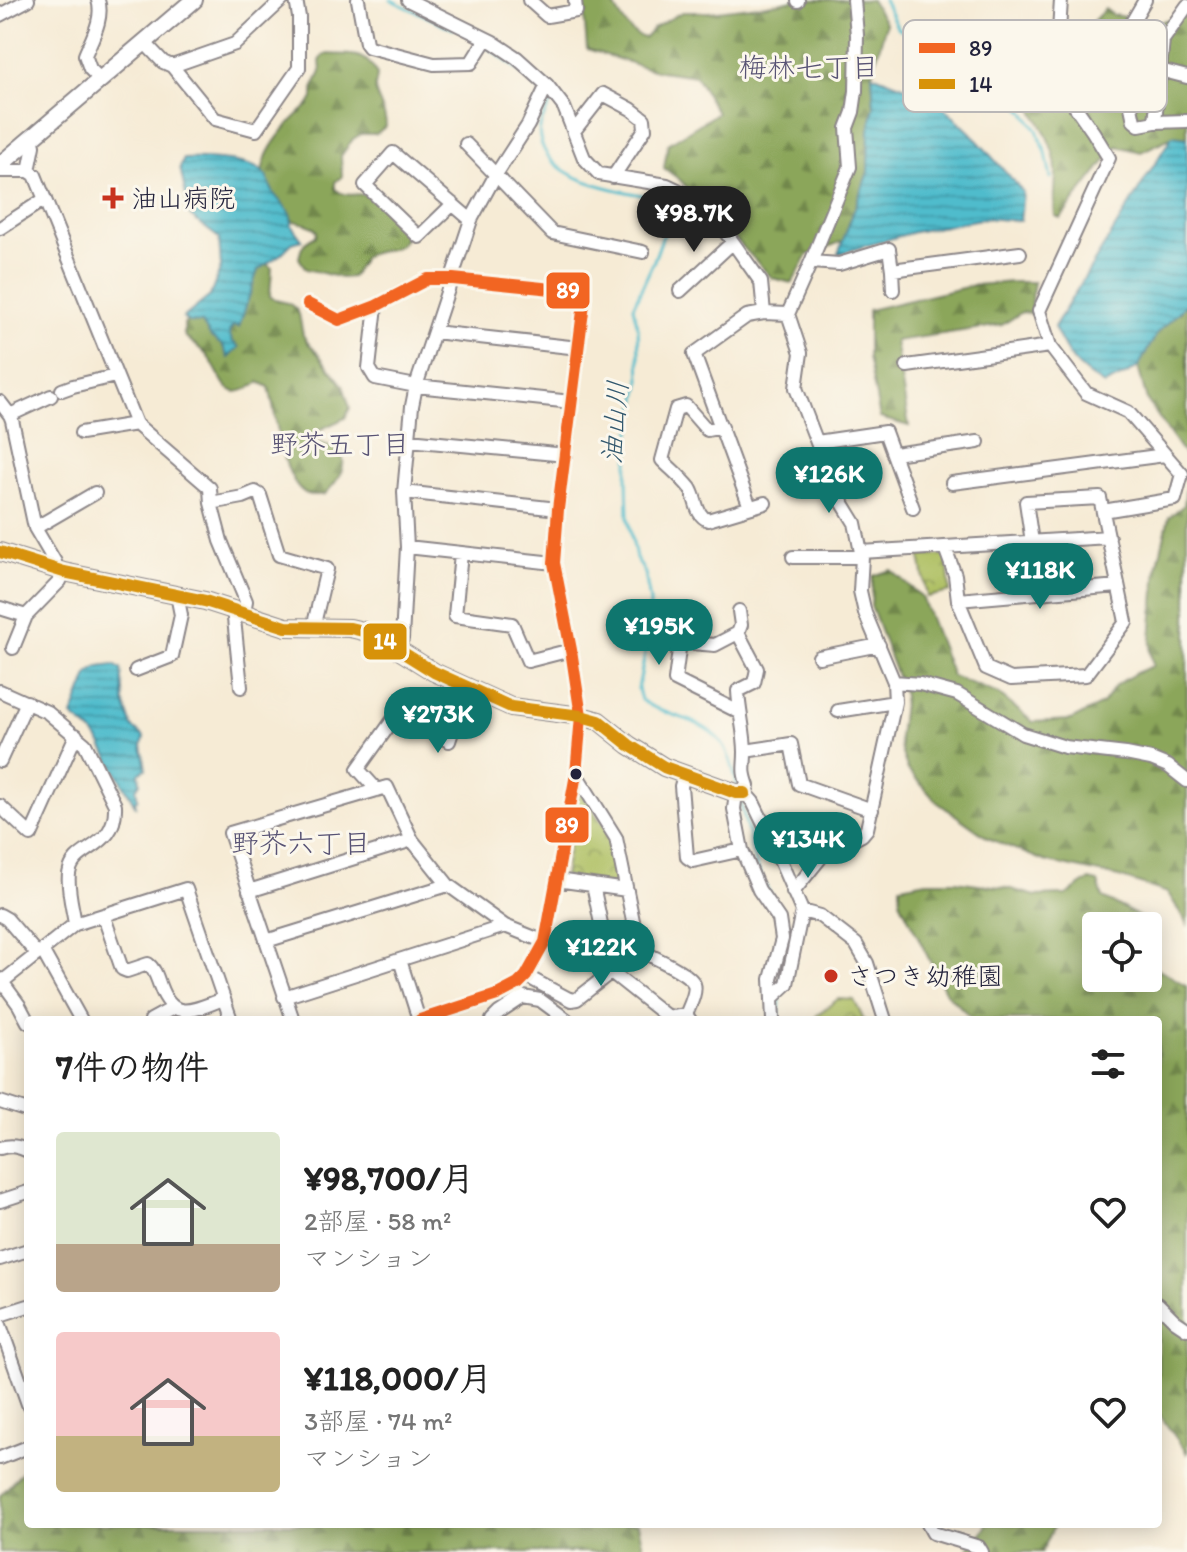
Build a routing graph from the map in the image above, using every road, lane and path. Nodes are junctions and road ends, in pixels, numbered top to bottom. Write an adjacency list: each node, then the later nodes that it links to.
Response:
1 (28, 0): 14 (street)
2 (98, 0): 24 (street)
3 (194, 0): 19 (street)
4 (282, 0): 21 (street)
5 (296, 0): 21 (street)
6 (358, 0): 20 (street)
7 (408, 0): 20 (street)
8 (529, 0): 12 (street)
9 (854, 0): 45 (street)
10 (1061, 0): 15 (street)
11 (1145, 0): 16 (street)
12 (576, 6): 17 (street)
13 (1187, 6): 18 (street)
14 (0, 15)
15 (1060, 20)
16 (1133, 20)
17 (581, 26)
18 (1167, 34)
19 (145, 43): 21 (street); 24 (street)
20 (484, 43): 25 (street)
21 (172, 66)
22 (1167, 72): 23 (street)
23 (1187, 77)
24 (101, 80): 32 (street)
25 (547, 85): 31 (street); 36 (street)
26 (1079, 112): 55 (street)
27 (1132, 112): 30 (street)
28 (1156, 112): 30 (street)
29 (1187, 121): 30 (street)
30 (1155, 122)
31 (574, 131): 37 (street); 37 (street)
32 (32, 137): 34 (street); 35 (street)
33 (466, 144): 36 (street)
34 (0, 168): 35 (street)
35 (29, 171): 38 (street)
36 (495, 176): 40 (street); 43 (street)
37 (613, 177): 42 (street)
38 (45, 199): 41 (street); 58 (street)
39 (453, 204): 39 (street); 40 (street)
40 (471, 220): 47 (street)
41 (0, 228)
42 (732, 243): 49 (street); 52 (street)
43 (643, 252)
44 (1020, 253): 46 (street)
45 (811, 262): 46 (street); 53 (street)
46 (892, 270): 48 (street)
47 (453, 279): 51 (street); 54 (street); 56 (street)
48 (893, 290)
49 (680, 291)
50 (308, 304): 51 (street)
51 (376, 306): 59 (street)
52 (764, 313): 53 (street); 64 (street)
53 (788, 314): 67 (street)
54 (434, 332): 56 (street); 59 (street)
55 (1050, 346): 57 (street); 71 (street)
56 (579, 348): 61 (street)
57 (907, 366)
58 (115, 376): 62 (street); 63 (street)
59 (416, 386): 61 (street); 66 (street)
60 (0, 402): 62 (street)
61 (572, 402): 70 (street)
62 (8, 420): 82 (street)
63 (136, 424): 65 (street); 76 (street)
64 (722, 427): 78 (street); 78 (street)
65 (81, 433)
66 (409, 440): 70 (street); 74 (street)
67 (817, 442): 69 (street); 89 (street)
68 (978, 442): 69 (street)
69 (894, 454): 79 (street)
70 (566, 455): 80 (street)
71 (1165, 455): 72 (street); 73 (street)
72 (1184, 475): 81 (street)
73 (952, 483)
74 (404, 492): 80 (street); 85 (street)
75 (95, 493): 82 (street)
76 (211, 503): 97 (street); 100 (street)
77 (765, 503): 78 (street)
78 (750, 507)
79 (913, 508)
80 (558, 509): 91 (street)
81 (1103, 511): 83 (street); 84 (street)
82 (35, 528): 92 (street)
83 (1109, 537): 84 (street); 93 (street)
84 (1032, 542): 86 (street)
85 (407, 547): 88 (street); 103 (street)
86 (945, 548): 89 (street); 95 (street)
87 (0, 552): 92 (street)
88 (461, 553): 91 (street); 105 (street)
89 (861, 554): 90 (street); 102 (street)
90 (793, 557)
91 (554, 563): 105 (street)
92 (59, 570): 94 (street); 99 (street)
93 (1118, 586): 95 (street); 95 (street)
94 (177, 595): 97 (street); 107 (street)
95 (958, 600)
96 (0, 608): 99 (street)
97 (238, 611): 100 (street); 109 (street)
98 (739, 611): 101 (street)
99 (26, 616): 104 (street)
100 (313, 628): 103 (street)
101 (738, 633): 115 (street); 115 (street)
102 (879, 645): 106 (street); 108 (street)
103 (395, 647): 110 (street)
104 (13, 648)
105 (571, 650): 116 (street)
106 (819, 657)
107 (136, 670)
108 (894, 682): 113 (street); 122 (street)
109 (241, 687)
110 (467, 687): 116 (street); 123 (street)
111 (0, 691): 112 (street)
112 (27, 702): 117 (street); 119 (street)
113 (895, 702): 114 (street); 126 (street)
114 (838, 711)
115 (739, 712): 118 (street)
116 (581, 716): 120 (street); 121 (street)
117 (76, 735): 125 (street); 138 (street)
118 (745, 751): 124 (street); 126 (street)
119 (0, 761)
120 (576, 774): 129 (street); 132 (street)
121 (684, 776): 124 (street); 128 (street)
122 (1187, 781)
123 (377, 790): 127 (street); 133 (street)
124 (740, 793): 128 (street); 134 (street)
125 (0, 806)
126 (872, 810): 134 (street)
127 (412, 840): 130 (street); 133 (street)
128 (742, 850): 148 (street)
129 (557, 880): 131 (street); 141 (street)
130 (448, 885): 139 (street); 140 (street)
131 (593, 885): 132 (street); 144 (street)
132 (627, 890): 161 (street)
133 (249, 891): 140 (street)
134 (793, 892): 135 (street)
135 (802, 911): 148 (street); 163 (street)
136 (0, 915): 142 (street)
137 (104, 917): 138 (street); 149 (street); 150 (street)
138 (75, 924): 142 (street)
139 (505, 926): 141 (street); 143 (street)
140 (266, 941): 147 (street)
141 (545, 942): 145 (street)
142 (40, 952): 146 (street); 152 (street)
143 (400, 960): 147 (street); 156 (street)
144 (611, 972): 145 (street); 160 (street)
145 (526, 976): 157 (street)
146 (1, 980): 151 (street)
147 (284, 997): 155 (street)
148 (772, 998): 162 (street)
149 (224, 999): 150 (street); 154 (street)
150 (173, 1008): 153 (street)
151 (25, 1016)
152 (79, 1016)
153 (158, 1016)
154 (230, 1016)
155 (291, 1016)
156 (419, 1016)
157 (432, 1016)
158 (496, 1016): 159 (street)
159 (562, 1016)
160 (669, 1016)
161 (688, 1016)
162 (773, 1016)
163 (884, 1016)
164 (0, 1102): 165 (street)
165 (24, 1110)
166 (0, 1148): 167 (street)
167 (24, 1149)
168 (24, 1193): 169 (street)
169 (0, 1201)
170 (24, 1251): 171 (street)
171 (0, 1259)
172 (24, 1307): 174 (street)
173 (1162, 1308): 176 (street)
174 (0, 1315)
175 (0, 1325): 178 (street)
176 (1187, 1329)
177 (24, 1360): 178 (street)
178 (14, 1364): 179 (street)
179 (24, 1393)
180 (24, 1449): 181 (street)
181 (0, 1458)
182 (930, 1528): 183 (street)
183 (980, 1550)

